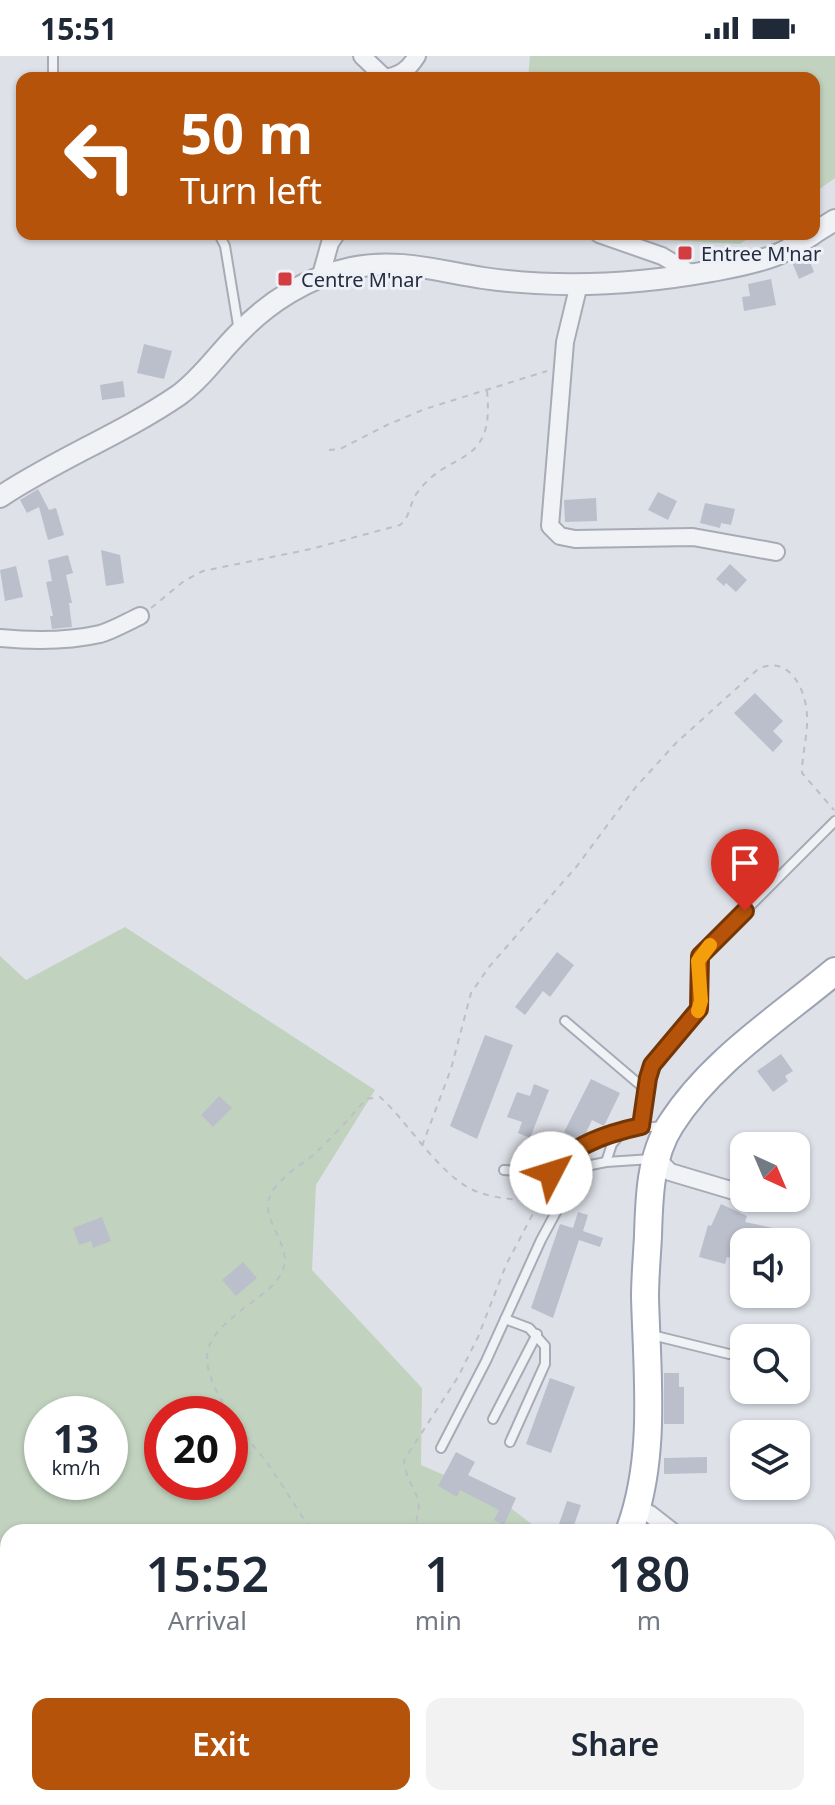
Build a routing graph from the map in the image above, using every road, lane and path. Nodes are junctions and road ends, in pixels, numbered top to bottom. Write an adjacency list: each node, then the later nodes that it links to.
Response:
1 (362, 56): 3 (street)
2 (417, 56): 4 (street)
3 (386, 72)
4 (399, 72)
5 (222, 240): 12 (lane)
6 (332, 240): 10 (street)
7 (616, 240): 9 (street)
8 (803, 240): 9 (street)
9 (692, 274): 11 (street)
10 (321, 275): 11 (street); 12 (street)
11 (579, 284): 13 (street)
12 (239, 333): 16 (street)
13 (564, 367): 14 (path); 17 (street)
14 (487, 391): 15 (path); 18 (path)
15 (329, 450)
16 (0, 497)
17 (776, 552)
18 (140, 616): 19 (street)
19 (0, 638)
20 (835, 811): 28 (path)
21 (835, 821): 24 (lane)
22 (835, 971): 26 (main road)
23 (565, 1021): 24 (lane)
24 (646, 1090): 25 (lane)
25 (641, 1126): 26 (lane); 27 (lane)
26 (668, 1128): 29 (main road)
27 (623, 1130): 30 (lane); 31 (lane)
28 (422, 1146): 36 (path); 41 (path)
29 (657, 1159): 31 (lane); 35 (street); 39 (main road)
30 (560, 1161): 33 (lane); 34 (lane)
31 (606, 1162): 34 (lane)
32 (504, 1170): 33 (lane)
33 (551, 1173): 36 (path)
34 (576, 1175): 37 (lane)
35 (730, 1190)
36 (538, 1202): 48 (path)
37 (505, 1319): 38 (lane); 45 (lane)
38 (537, 1334): 42 (lane); 44 (lane)
39 (647, 1334): 40 (lane); 46 (main road)
40 (729, 1354)
41 (218, 1396)
42 (493, 1419)
43 (248, 1439): 47 (path)
44 (510, 1442)
45 (441, 1448)
46 (632, 1520): 49 (street)
47 (307, 1524)
48 (413, 1524)
49 (663, 1524)

